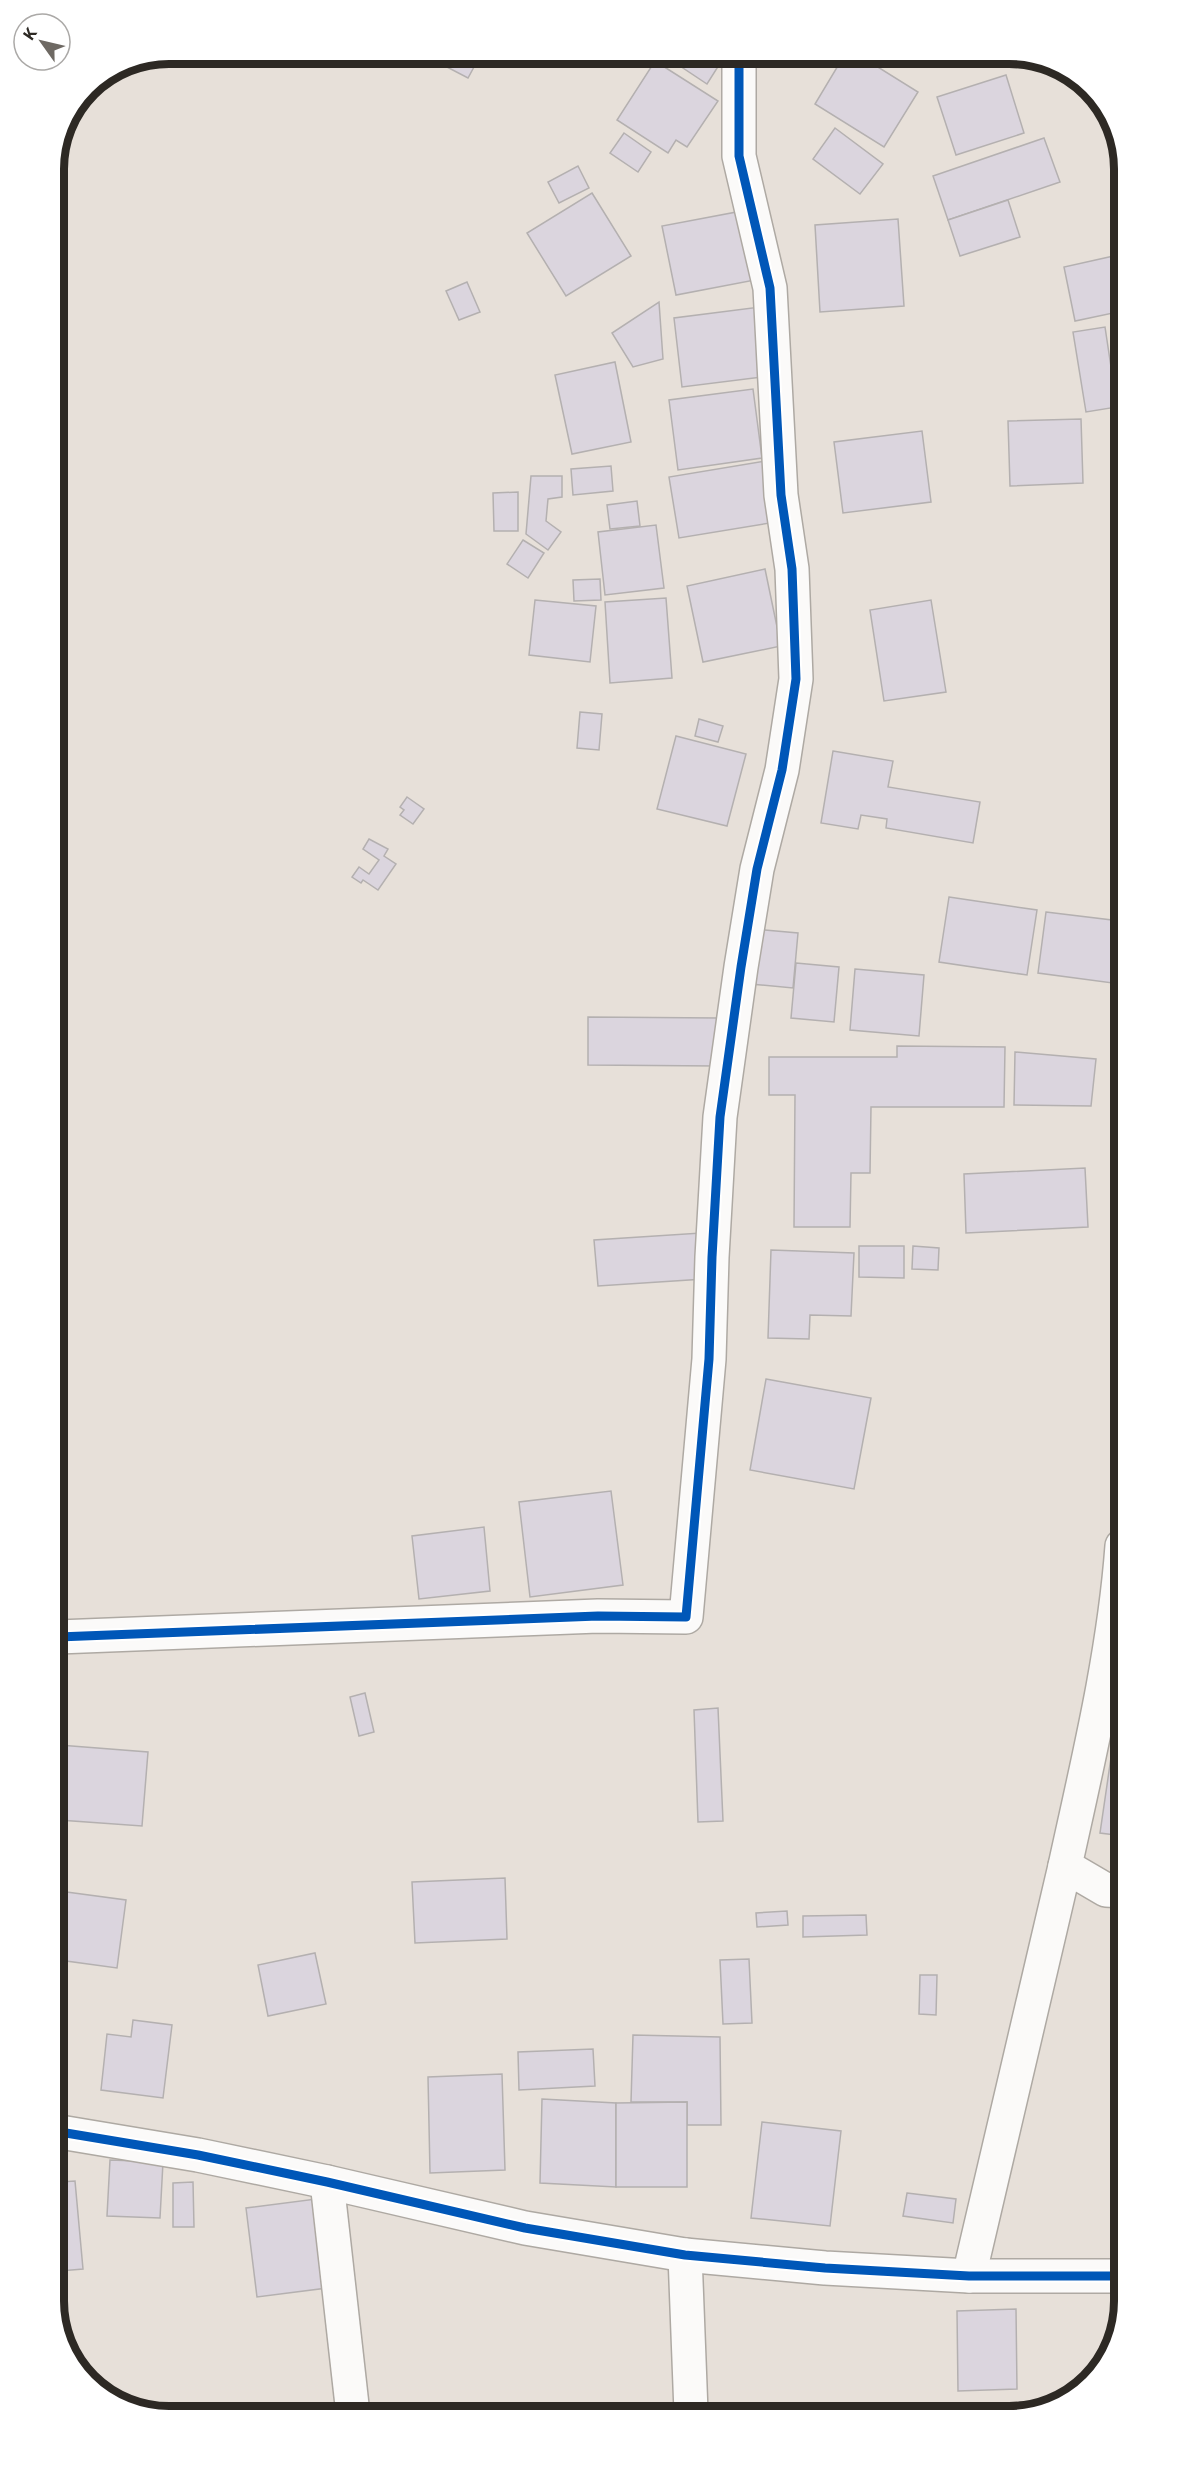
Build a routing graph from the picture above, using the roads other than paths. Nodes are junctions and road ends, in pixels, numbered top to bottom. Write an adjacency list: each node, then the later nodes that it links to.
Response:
1 (739, 65): 3 (street)
2 (1114, 1615): 4 (street)
3 (64, 1637)
4 (1065, 1866): 5 (street); 9 (street)
5 (1114, 1890)
6 (64, 2133): 7 (street)
7 (327, 2182): 8 (street); 11 (street)
8 (685, 2254): 9 (street); 12 (street)
9 (969, 2276): 10 (street)
10 (1114, 2276)
11 (353, 2405)
12 (691, 2406)

